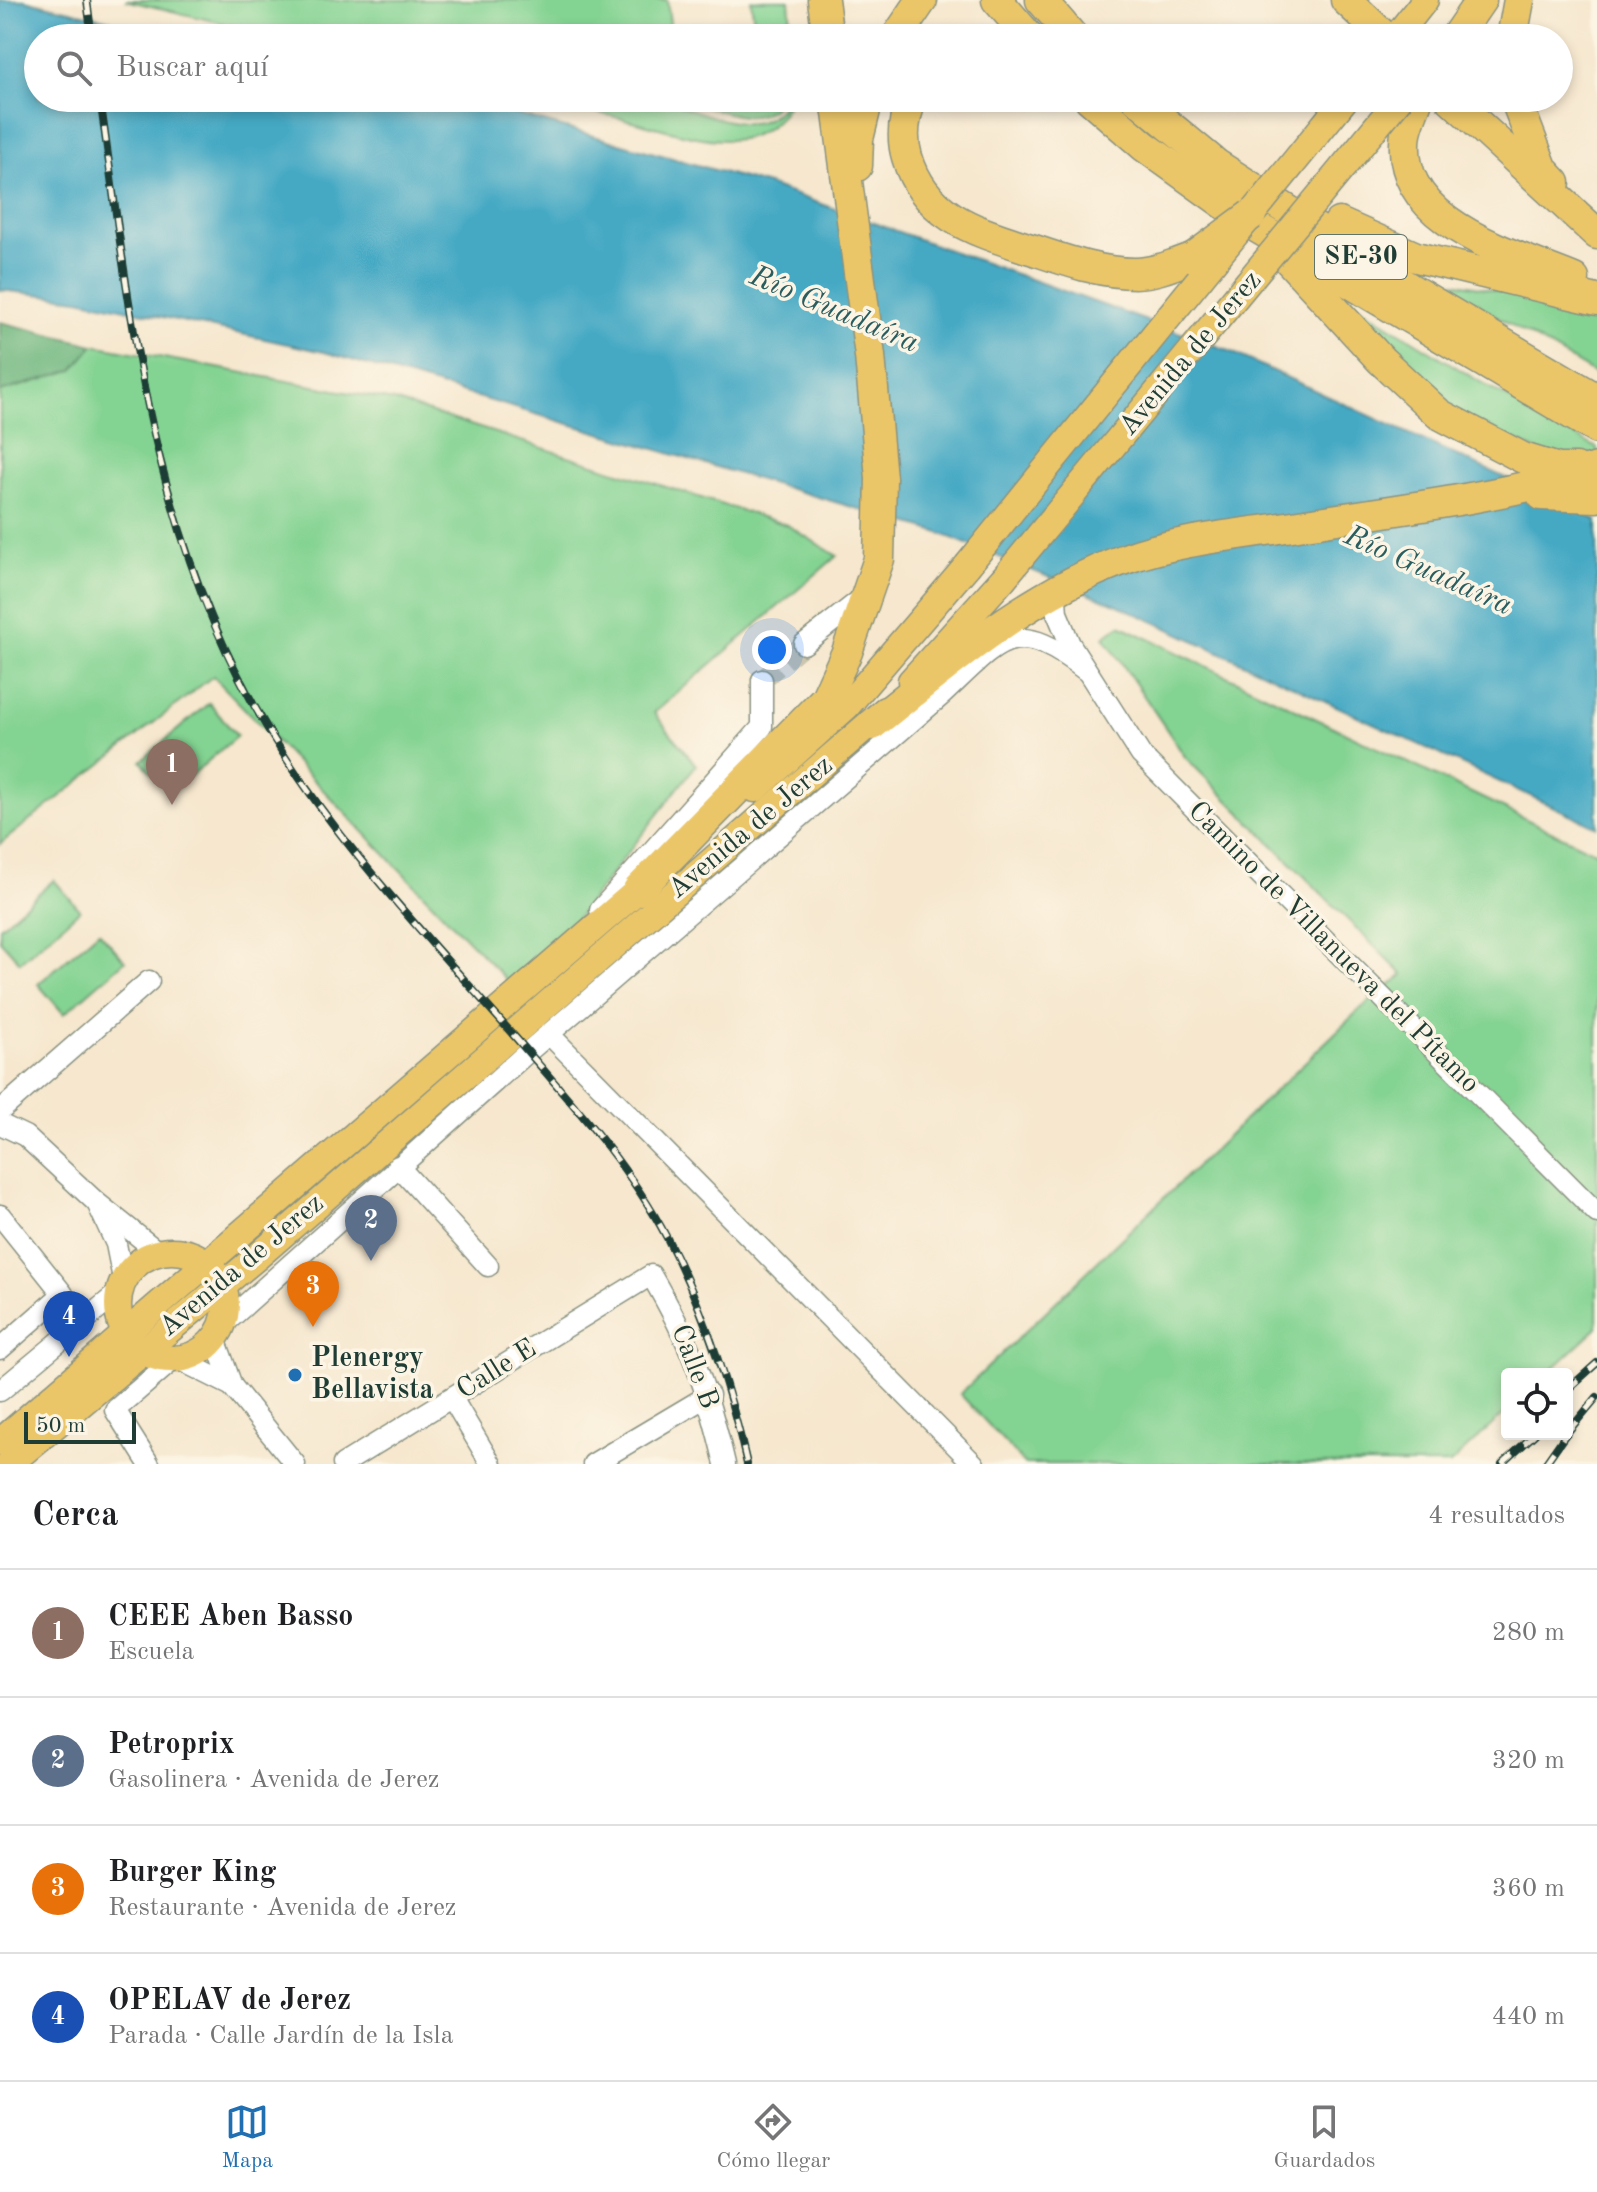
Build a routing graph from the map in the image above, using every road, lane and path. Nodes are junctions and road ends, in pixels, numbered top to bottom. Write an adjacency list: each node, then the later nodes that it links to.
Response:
1 (823, 0): 8 (highway)
2 (997, 0): 9 (highway)
3 (1041, 0): 10 (highway)
4 (1346, 0): 11 (highway)
5 (1425, 0): 12 (main road)
6 (1480, 0): 13 (main road); 14 (highway)
7 (1519, 0): 15 (highway)
8 (826, 24)
9 (1018, 24)
10 (1062, 24)
11 (1371, 24)
12 (1406, 24)
13 (1460, 24)
14 (1464, 24)
15 (1515, 24)
16 (838, 112): 30 (highway)
17 (865, 112): 30 (highway)
18 (906, 112): 29 (highway, bridge)
19 (1081, 112): 28 (highway)
20 (1105, 112): 28 (highway, SE-30)
21 (1154, 112): 35 (highway, SE-30)
22 (1159, 112): 34 (highway)
23 (1336, 112): 29 (main road, Avenida de Jerez, bridge)
24 (1388, 112): 47 (main road, Avenida de Jerez, bridge)
25 (1413, 112): 33 (highway)
26 (1465, 112): 32 (highway)
27 (1520, 112): 31 (highway)
28 (1144, 146): 29 (highway, SE-30)
29 (1255, 221): 36 (highway, SE-30); 37 (highway); 48 (main road, Avenida de Jerez, bridge)
30 (855, 228): 41 (highway)
31 (1597, 228)
32 (1597, 234)
33 (1597, 291)
34 (1597, 300)
35 (1597, 399)
36 (1597, 429)
37 (1597, 468): 38 (highway)
38 (1476, 496): 39 (highway); 40 (highway)
39 (1597, 497)
40 (1068, 584): 42 (highway); 45 (street)
41 (869, 593): 43 (street); 48 (highway)
42 (1034, 603): 44 (street); 47 (highway)
43 (804, 644)
44 (991, 649): 45 (street, Avenida de Jerez); 51 (street, Avenida de Jerez)
45 (1085, 670): 56 (street, Camino de Villanueva del Pítamo)
46 (762, 680): 49 (street)
47 (872, 725): 60 (main road, Avenida de Jerez)
48 (638, 890): 49 (main road, Avenida de Jerez)
49 (540, 975): 60 (main road, Avenida de Jerez)
50 (149, 981): 52 (street)
51 (549, 1034): 54 (street, Avenida de Jerez); 79 (street)
52 (0, 1111)
53 (0, 1124): 55 (street)
54 (398, 1166): 59 (street); 63 (street, Avenida de Jerez)
55 (96, 1202): 58 (street); 62 (street)
56 (1597, 1213)
57 (0, 1215): 65 (street)
58 (158, 1252): 60 (main road); 62 (main road)
59 (488, 1266)
60 (215, 1274): 63 (main road); 64 (main road, Avenida de Jerez)
61 (651, 1275): 69 (street, Calle B); 70 (street, Calle E)
62 (121, 1286): 64 (main road); 68 (street)
63 (220, 1332): 66 (main road); 67 (street)
64 (134, 1342): 66 (main road); 71 (main road, Avenida de Jerez); 72 (main road, Avenida de Jerez)
65 (0, 1349)
66 (176, 1360): 67 (street); 73 (street)
67 (232, 1386): 74 (street)
68 (0, 1391)
69 (709, 1395): 77 (street); 78 (street, Calle B)
70 (452, 1398): 75 (street, Calle E); 76 (street)
71 (0, 1442)
72 (9, 1464)
73 (149, 1464)
74 (295, 1464)
75 (343, 1464)
76 (491, 1464)
77 (593, 1464)
78 (725, 1464)
79 (974, 1464)

